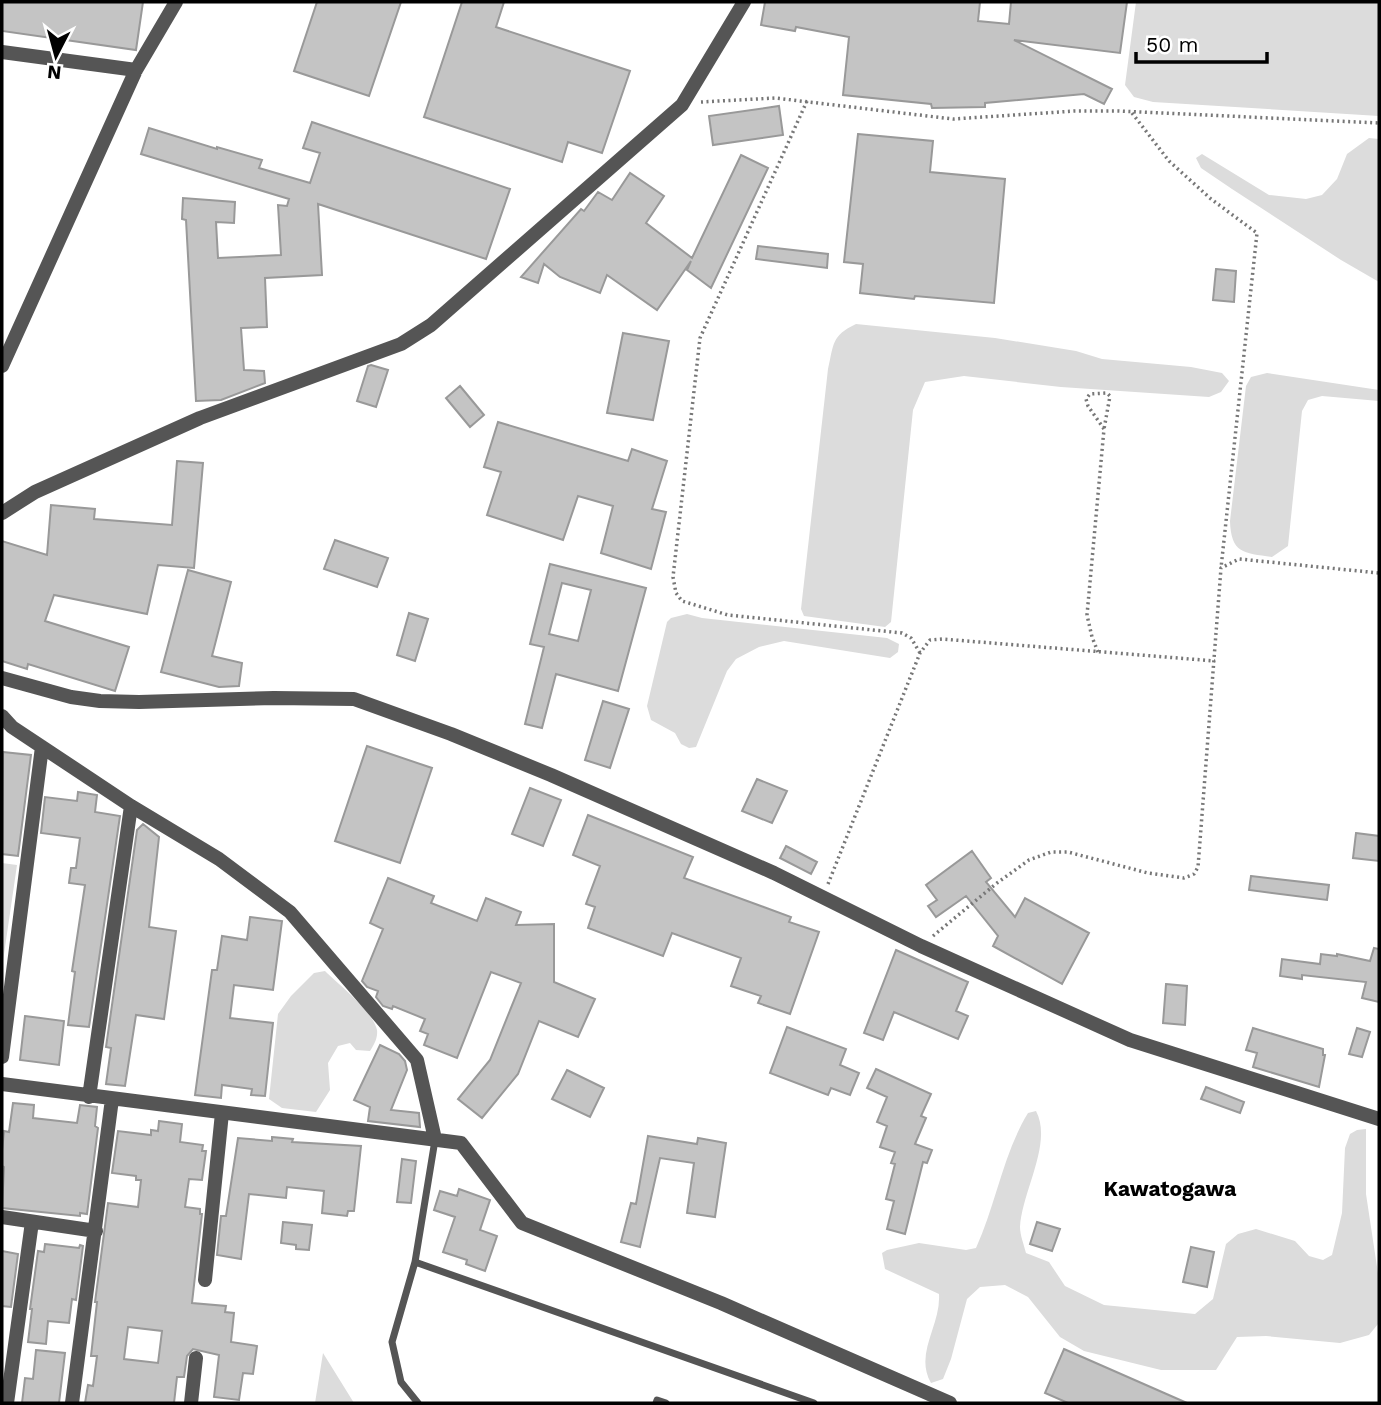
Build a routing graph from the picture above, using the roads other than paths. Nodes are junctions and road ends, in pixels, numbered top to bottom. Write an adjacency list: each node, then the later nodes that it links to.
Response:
1 (176, 2): 4 (street)
2 (744, 2): 6 (street)
3 (2, 52): 4 (street)
4 (136, 70): 5 (street)
5 (2, 366)
6 (2, 513)
7 (2, 678): 16 (street)
8 (2, 716): 9 (street)
9 (42, 747): 10 (street); 11 (street)
10 (131, 806): 13 (street); 17 (street)
11 (2, 1057)
12 (2, 1084): 13 (street)
13 (89, 1097): 14 (street)
14 (112, 1099): 15 (street); 20 (street)
15 (222, 1113): 17 (street); 22 (street)
16 (1379, 1119)
17 (435, 1139): 21 (lane); 31 (street)
18 (2, 1217): 19 (street)
19 (32, 1222): 20 (street); 24 (street)
20 (96, 1231): 25 (street)
21 (415, 1262): 27 (lane); 30 (lane)
22 (205, 1280)
23 (197, 1358): 26 (street)
24 (7, 1403)
25 (72, 1403)
26 (191, 1403)
27 (418, 1403)
28 (656, 1403): 29 (lane)
29 (666, 1403)
30 (814, 1403)
31 (950, 1403)

